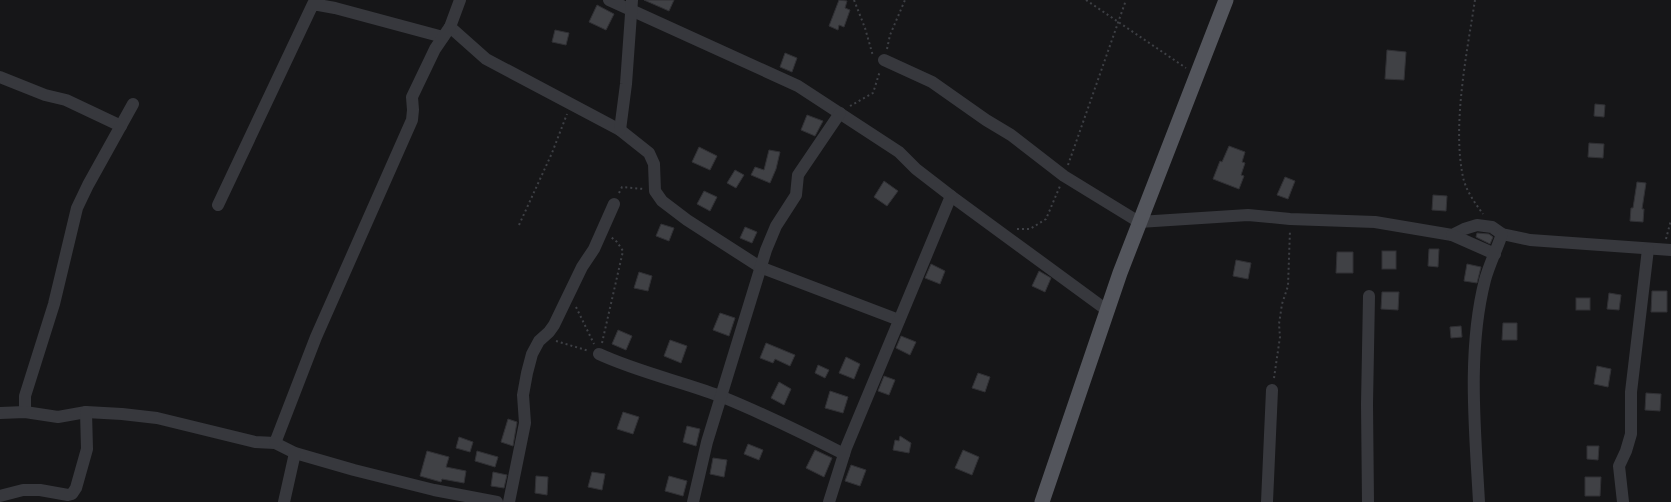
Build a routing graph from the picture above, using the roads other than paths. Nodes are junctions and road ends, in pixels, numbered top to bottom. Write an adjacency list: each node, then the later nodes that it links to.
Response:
1 (460, 0): 5 (street)
2 (609, 0): 4 (street)
3 (1226, 0): 15 (main road)
4 (631, 5): 9 (street); 11 (street)
5 (446, 32): 11 (street); 14 (street); 31 (street)
6 (879, 61): 15 (street)
7 (0, 77): 10 (street)
8 (133, 104): 10 (street)
9 (840, 113): 12 (street); 21 (street)
10 (121, 126): 28 (street)
11 (620, 130): 21 (street)
12 (951, 196): 23 (street); 24 (street)
13 (614, 204): 37 (street)
14 (218, 205)
15 (1139, 222): 17 (street); 23 (main road)
16 (1502, 234): 17 (street); 18 (street); 20 (street)
17 (1452, 235): 20 (street)
18 (1648, 250): 19 (street); 44 (street)
19 (1667, 250)
20 (1495, 254): 43 (street)
21 (760, 267): 24 (street); 27 (street)
22 (1369, 296): 42 (street)
23 (1108, 311): 40 (main road)
24 (899, 320): 33 (street)
25 (599, 354): 27 (street)
26 (1272, 390): 41 (street)
27 (721, 397): 33 (street); 38 (street)
28 (25, 412): 29 (street); 30 (street)
29 (86, 412): 31 (street); 34 (street)
30 (0, 413)
31 (275, 443): 32 (street)
32 (295, 453): 35 (street); 36 (street)
33 (844, 454): 39 (street)
34 (0, 496)
35 (284, 502)
36 (497, 502)
37 (509, 502)
38 (693, 502)
39 (829, 502)
40 (1042, 502)
41 (1267, 502)
42 (1368, 502)
43 (1479, 502)
44 (1623, 502)

